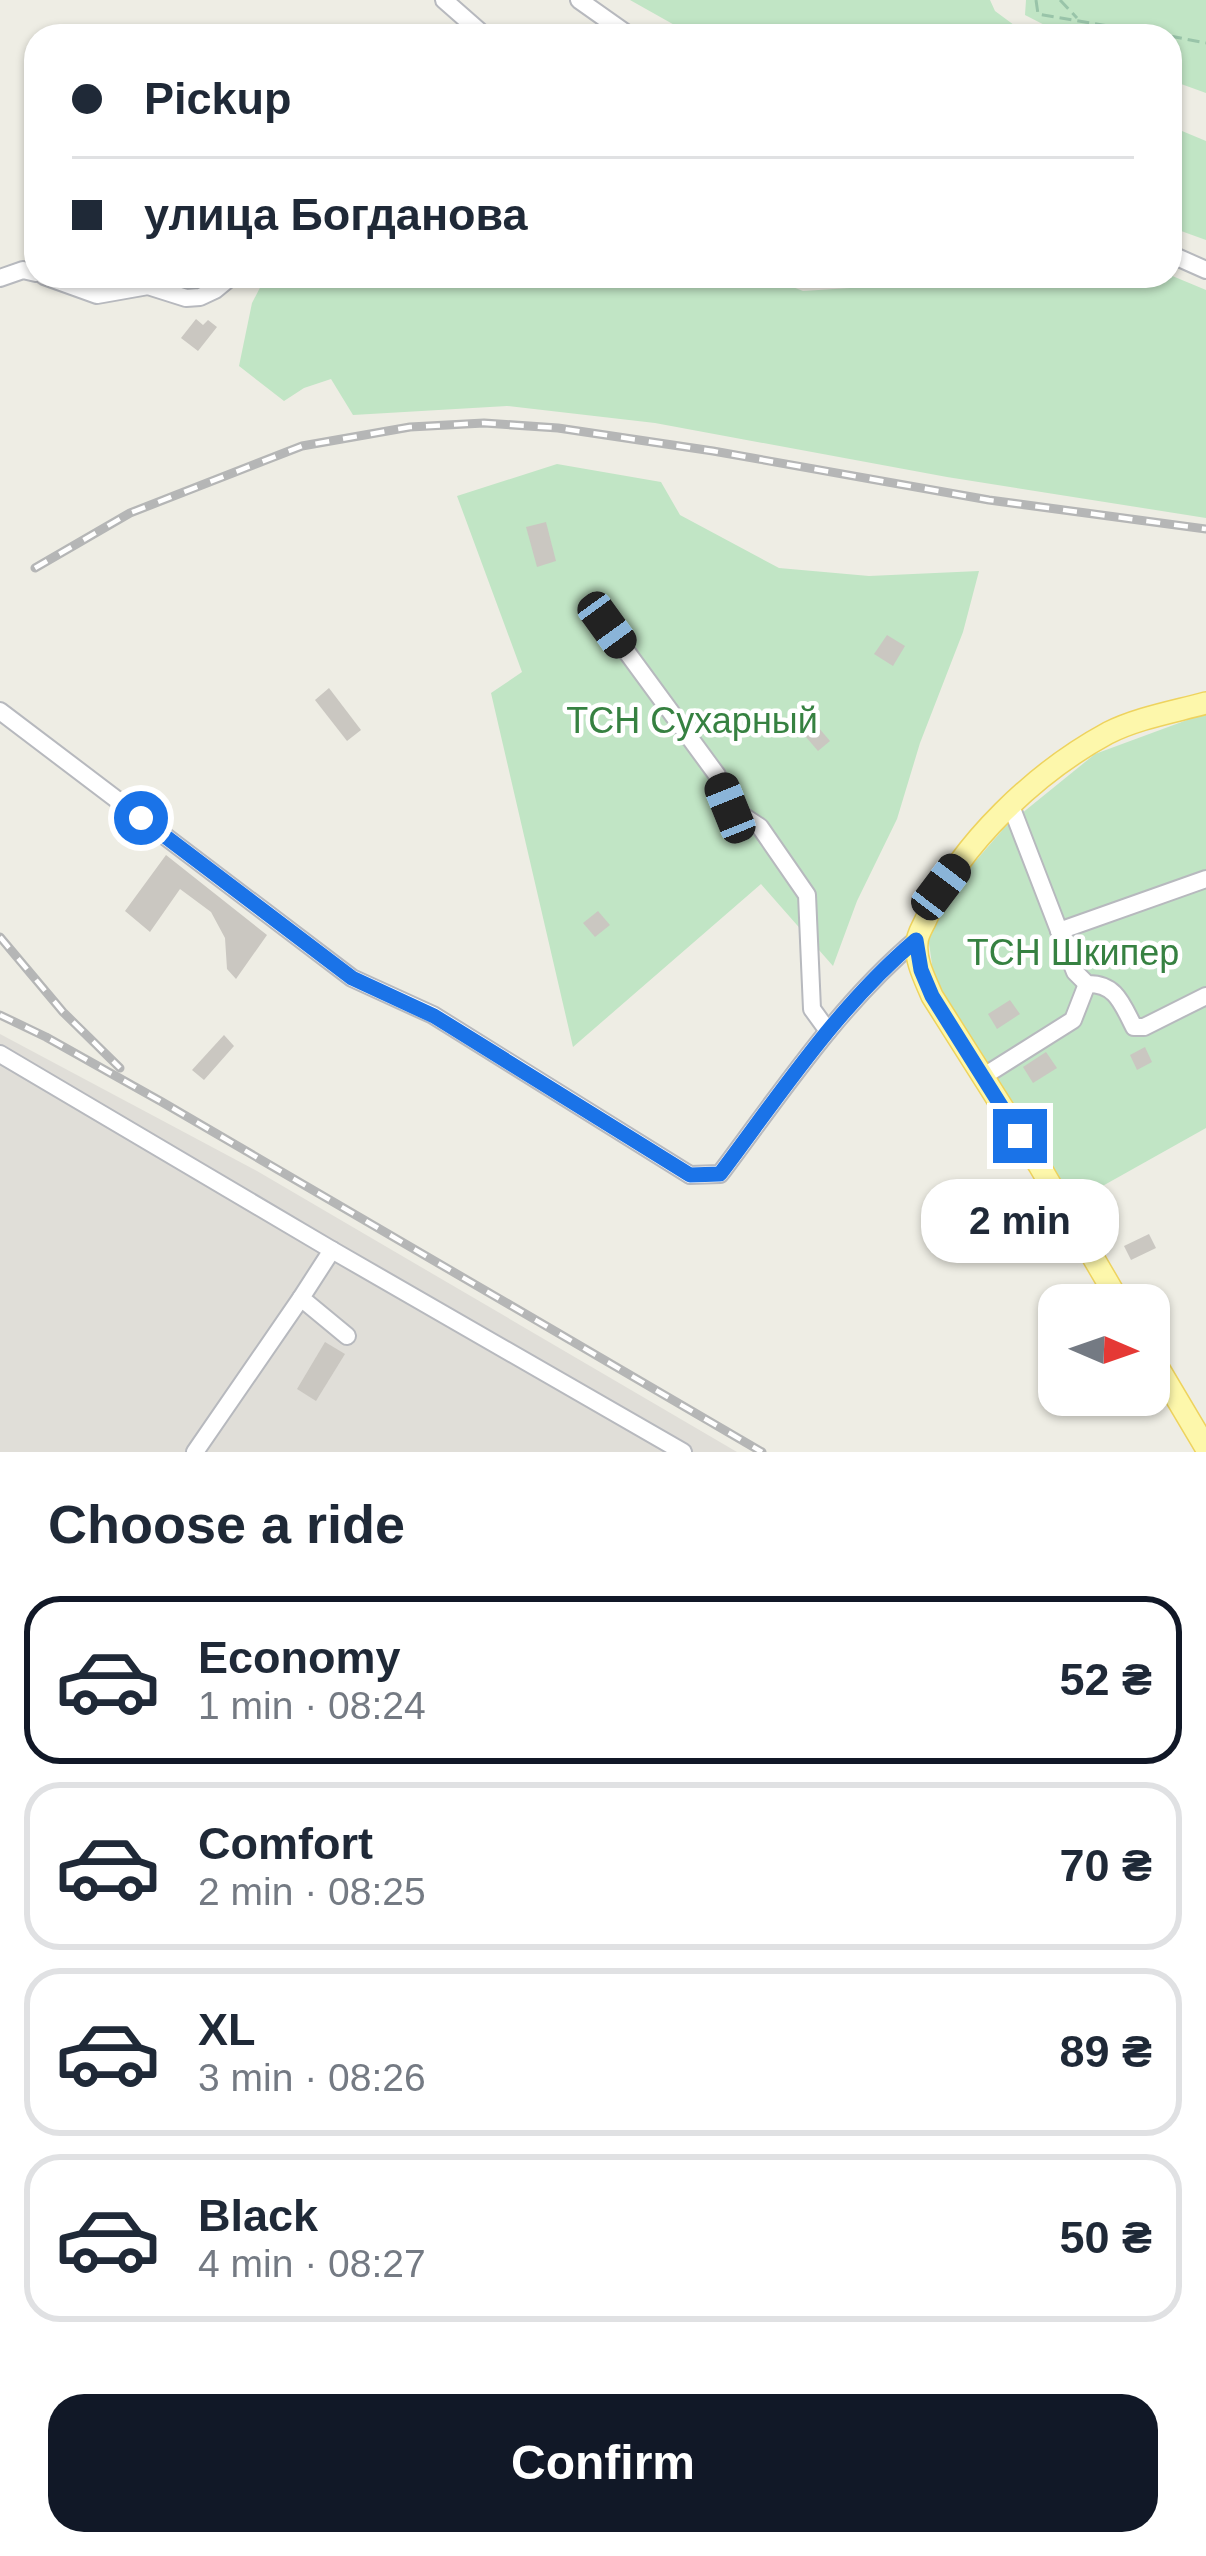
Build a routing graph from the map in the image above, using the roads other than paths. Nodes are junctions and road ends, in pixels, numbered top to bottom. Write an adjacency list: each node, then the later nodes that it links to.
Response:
1 (444, 0): 3 (lane)
2 (579, 0): 4 (lane)
3 (471, 24)
4 (613, 24)
5 (79, 288): 6 (lane)
6 (137, 288)
7 (154, 288): 8 (lane)
8 (217, 288)
9 (607, 625): 18 (lane)
10 (1206, 704): 12 (main road)
11 (0, 711): 18 (lane)
12 (1011, 806): 14 (lane); 15 (main road)
13 (1206, 879): 14 (lane)
14 (1059, 931): 16 (lane)
15 (916, 940): 18 (lane); 20 (main road)
16 (1087, 984): 17 (lane); 20 (lane)
17 (1206, 996)
18 (828, 1031)
19 (0, 1054): 21 (lane)
20 (984, 1076): 22 (main road)
21 (332, 1250): 23 (lane); 28 (lane)
22 (1108, 1284)
23 (301, 1298): 24 (lane); 27 (lane)
24 (346, 1336)
25 (1170, 1387): 26 (main road)
26 (1206, 1448)
27 (195, 1452)
28 (683, 1452)

